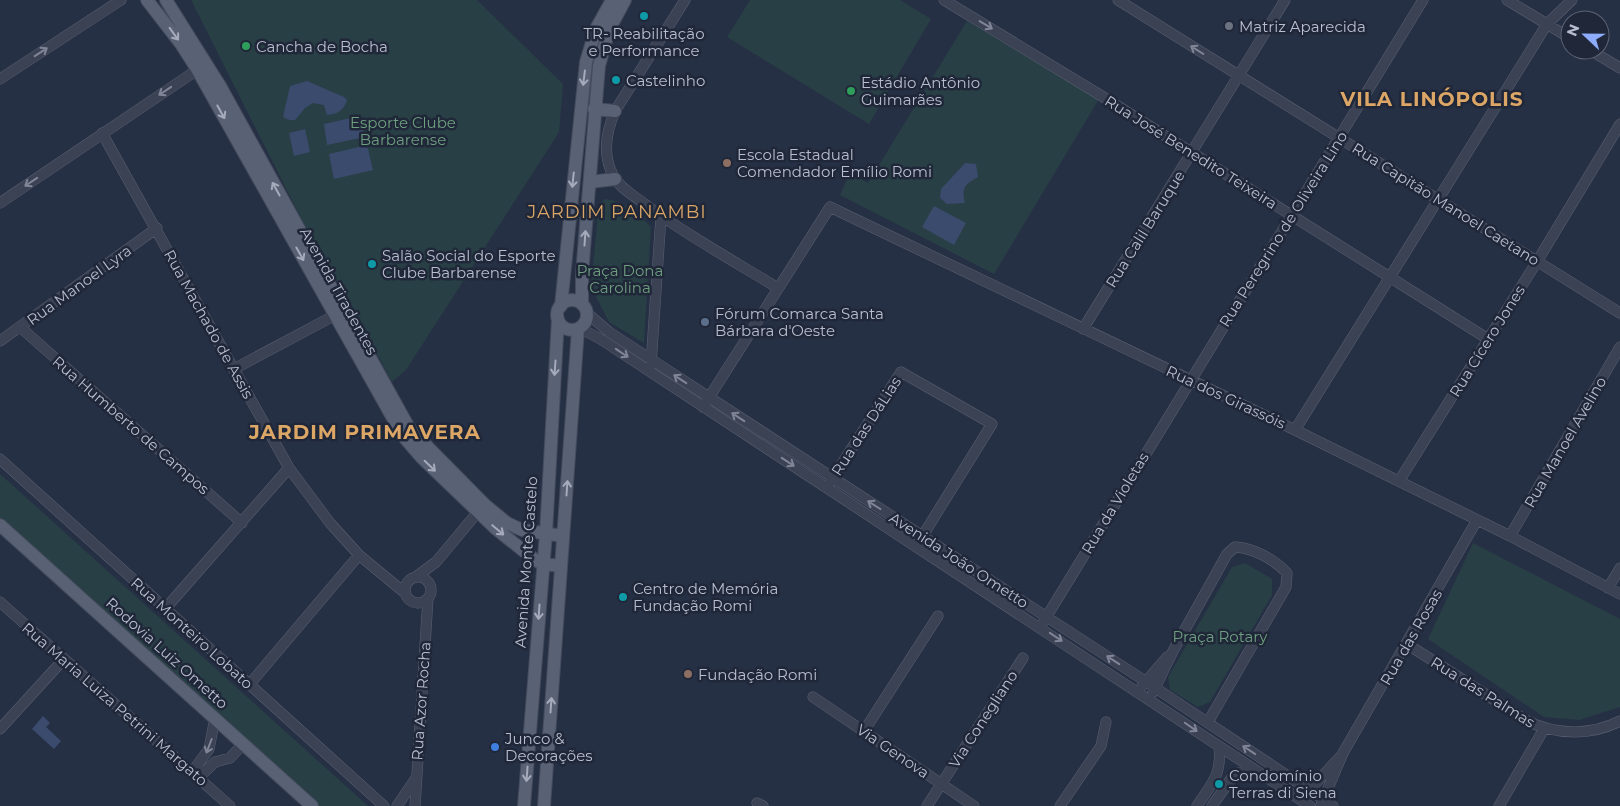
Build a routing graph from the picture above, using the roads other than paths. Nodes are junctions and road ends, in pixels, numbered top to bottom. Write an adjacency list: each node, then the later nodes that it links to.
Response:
1 (121, 0): 19 (street, one-way to 1)
2 (147, 0): 16 (main road, Avenida Tiradentes, one-way to 16)
3 (166, 0): 16 (main road, Avenida Tiradentes)
4 (612, 0): 36 (main road, one-way to 36)
5 (625, 0): 20 (main road)
6 (686, 0): 21 (street)
7 (944, 0): 25 (street, Rua José Benedito Teixeira, one-way to 25)
8 (1118, 0): 18 (street, Rua Capitão Manoel Caetano, one-way to 8)
9 (1423, 0): 24 (street, Rua Peregrino de Oliveira Lino)
10 (1508, 0): 13 (street)
11 (1572, 0): 13 (street)
12 (1284, 1): 18 (street, Rua Calil Baruque)
13 (1547, 24): 14 (street); 28 (street)
14 (1560, 32)
15 (1607, 60): 17 (street)
16 (202, 66): 23 (street, one-way to 23); 38 (main road, Avenida Tiradentes)
17 (1620, 68)
18 (1239, 76): 24 (street, Rua Capitão Manoel Caetano); 25 (street, Rua Calil Baruque)
19 (0, 79)
20 (594, 108): 21 (main road); 27 (main road)
21 (615, 111): 26 (street)
22 (1620, 124): 33 (street, Rua Cícero Jones)
23 (102, 133): 29 (street, one-way to 29); 32 (street, Rua Machado de Assis)
24 (1339, 137): 28 (street, Rua Capitão Manoel Caetano); 31 (street, Rua Peregrino de Oliveira Lino)
25 (1192, 153): 31 (street, Rua José Benedito Teixeira); 43 (street, Rua Calil Baruque)
26 (615, 179): 27 (main road); 30 (street)
27 (590, 182): 37 (main road, one-way to 27)
28 (1437, 199): 33 (street, Rua Capitão Manoel Caetano); 34 (street)
29 (0, 203)
30 (661, 216): 35 (street); 47 (street)
31 (1292, 216): 34 (street, Rua José Benedito Teixeira); 50 (street, Rua Peregrino de Oliveira Lino)
32 (157, 228): 41 (street, Rua Manoel Lyra); 48 (street, Rua Machado de Assis)
33 (1538, 260): 39 (street, Rua Capitão Manoel Caetano); 44 (street, Rua Cícero Jones)
34 (1388, 278): 44 (street, Rua José Benedito Teixeira); 52 (street)
35 (778, 288): 43 (street, Rua dos Girassóis); 51 (street)
36 (561, 306): 37 (main road); 40 (main road)
37 (585, 309): 42 (main road); 47 (street, Avenida João Ometto)
38 (339, 313): 48 (street); 57 (main road, Avenida Tiradentes)
39 (1620, 313)
40 (558, 320): 42 (main road); 61 (main road, Avenida Monte Castelo, one-way to 61)
41 (20, 327): 45 (street, Rua Manoel Lyra); 59 (street, Rua Humberto de Campos)
42 (579, 328): 49 (street, Avenida João Ometto, one-way to 49); 62 (main road, one-way to 42)
43 (1083, 329): 50 (street, Rua dos Girassóis)
44 (1488, 339): 55 (street, Rua Cícero Jones)
45 (0, 341)
46 (1620, 347): 64 (street, Rua Manoel Avelino)
47 (652, 360): 49 (street); 51 (street, Avenida João Ometto, one-way to 47)
48 (234, 369): 54 (street, Rua Machado de Assis)
49 (650, 372): 51 (street, Avenida João Ometto)
50 (1190, 380): 52 (street, Rua dos Girassóis); 84 (street, Rua da Violetas)
51 (706, 402): 56 (street, Avenida João Ometto)
52 (1295, 430): 55 (street, Rua dos Girassóis)
53 (0, 459): 82 (street, Rua Monteiro Lobato)
54 (289, 468): 59 (street); 67 (street, Rua Machado de Assis)
55 (1399, 482): 58 (street, Rua dos Girassóis)
56 (830, 483): 63 (street, Avenida João Ometto, one-way to 56); 63 (street, Rua das DáLias); 65 (street, Avenida João Ometto)
57 (481, 508): 61 (main road, Avenida Tiradentes); 66 (main road, Avenida Tiradentes, one-way to 66); 68 (street)
58 (1477, 520): 64 (street, Rua dos Girassóis); 87 (street, Rua das Rosas)
59 (242, 523): 82 (street)
60 (0, 525): 97 (main road, Rodovia Luiz Ometto)
61 (546, 533): 62 (main road, Avenida Tiradentes); 69 (main road, Avenida Monte Castelo)
62 (563, 536): 70 (main road)
63 (922, 536): 65 (street, Rua das DáLias); 84 (street, Avenida João Ometto)
64 (1510, 536): 76 (street, Rua dos Girassóis)
65 (916, 546): 86 (street, Avenida João Ometto)
66 (519, 547): 69 (main road, Avenida Tiradentes); 75 (main road)
67 (359, 555): 72 (street, Rua Machado de Assis); 92 (street)
68 (436, 562): 73 (street); 74 (street)
69 (543, 564): 70 (main road); 75 (main road, Avenida Monte Castelo)
70 (561, 566): 120 (main road, one-way to 70)
71 (1620, 568): 76 (street)
72 (384, 576): 73 (street, Rua Machado de Assis); 77 (street, Rua Machado de Assis)
73 (412, 578): 74 (street); 77 (street)
74 (428, 581): 79 (street)
75 (541, 587): 119 (main road, Avenida Monte Castelo, one-way to 119)
76 (1608, 588): 78 (street, Rua dos Girassóis)
77 (405, 593): 81 (street)
78 (1620, 594)
79 (428, 598): 81 (street); 85 (street, Rua Azor Rocha)
80 (0, 602): 90 (street, Rua Maria Luiza Petrini Margato)
81 (413, 602): 85 (street, Rua Azor Rocha)
82 (165, 609): 92 (street, Rua Monteiro Lobato)
83 (938, 616): 103 (street)
84 (1047, 616): 86 (street, Rua da Violetas); 91 (street, Avenida João Ometto, one-way to 84)
85 (426, 626): 109 (street, Rua Azor Rocha)
86 (1041, 627): 94 (street, Avenida João Ometto, one-way to 94)
87 (1407, 644): 102 (street, Rua das Palmas); 106 (street, Rua das Rosas)
88 (1172, 651): 91 (street); 93 (street); 100 (street)
89 (1023, 658): 110 (street, Via Conegliano)
90 (64, 659): 101 (street); 108 (street, Rua Maria Luiza Petrini Margato)
91 (1145, 681): 93 (street, Avenida João Ometto); 94 (street)
92 (249, 685): 116 (street, Rua Monteiro Lobato)
93 (1156, 688): 96 (street); 100 (street, Avenida João Ometto)
94 (1138, 692): 96 (street, Avenida João Ometto)
95 (812, 697): 103 (street, Via Genova)
96 (1149, 700): 105 (street, Avenida João Ometto, one-way to 105)
97 (215, 718): 104 (main road, Rodovia Luiz Ometto); 108 (street, one-way to 108)
98 (1620, 721): 102 (street, Rua das Palmas)
99 (1106, 722): 123 (street)
100 (1208, 722): 111 (street, Avenida João Ometto, one-way to 100)
101 (0, 729)
102 (1544, 729): 127 (street)
103 (864, 731): 110 (street, Via Genova)
104 (243, 744): 108 (street); 115 (main road, Rodovia Luiz Ometto)
105 (1219, 746): 107 (street, Avenida João Ometto); 124 (street)
106 (1343, 753): 111 (street, Rua das Rosas); 113 (street, Rua das Rosas)
107 (1250, 767): 112 (street, Avenida João Ometto); 125 (street)
108 (196, 774): 114 (street, Rua Maria Luiza Petrini Margato)
109 (417, 777): 117 (street, Rua Azor Rocha); 118 (street, Rua Azor Rocha)
110 (942, 784): 121 (street, Via Conegliano); 122 (street, Via Genova)
111 (1308, 789): 112 (street, Rua das Rosas); 113 (street, Avenida João Ometto)
112 (1301, 800): 126 (street, Avenida João Ometto)
113 (1326, 804)
114 (230, 806)
115 (312, 806)
116 (384, 806)
117 (397, 806)
118 (415, 806)
119 (524, 806)
120 (544, 806)
121 (927, 806)
122 (974, 806)
123 (1060, 806)
124 (1197, 806)
125 (1212, 806)
126 (1310, 806)
127 (1499, 806)

